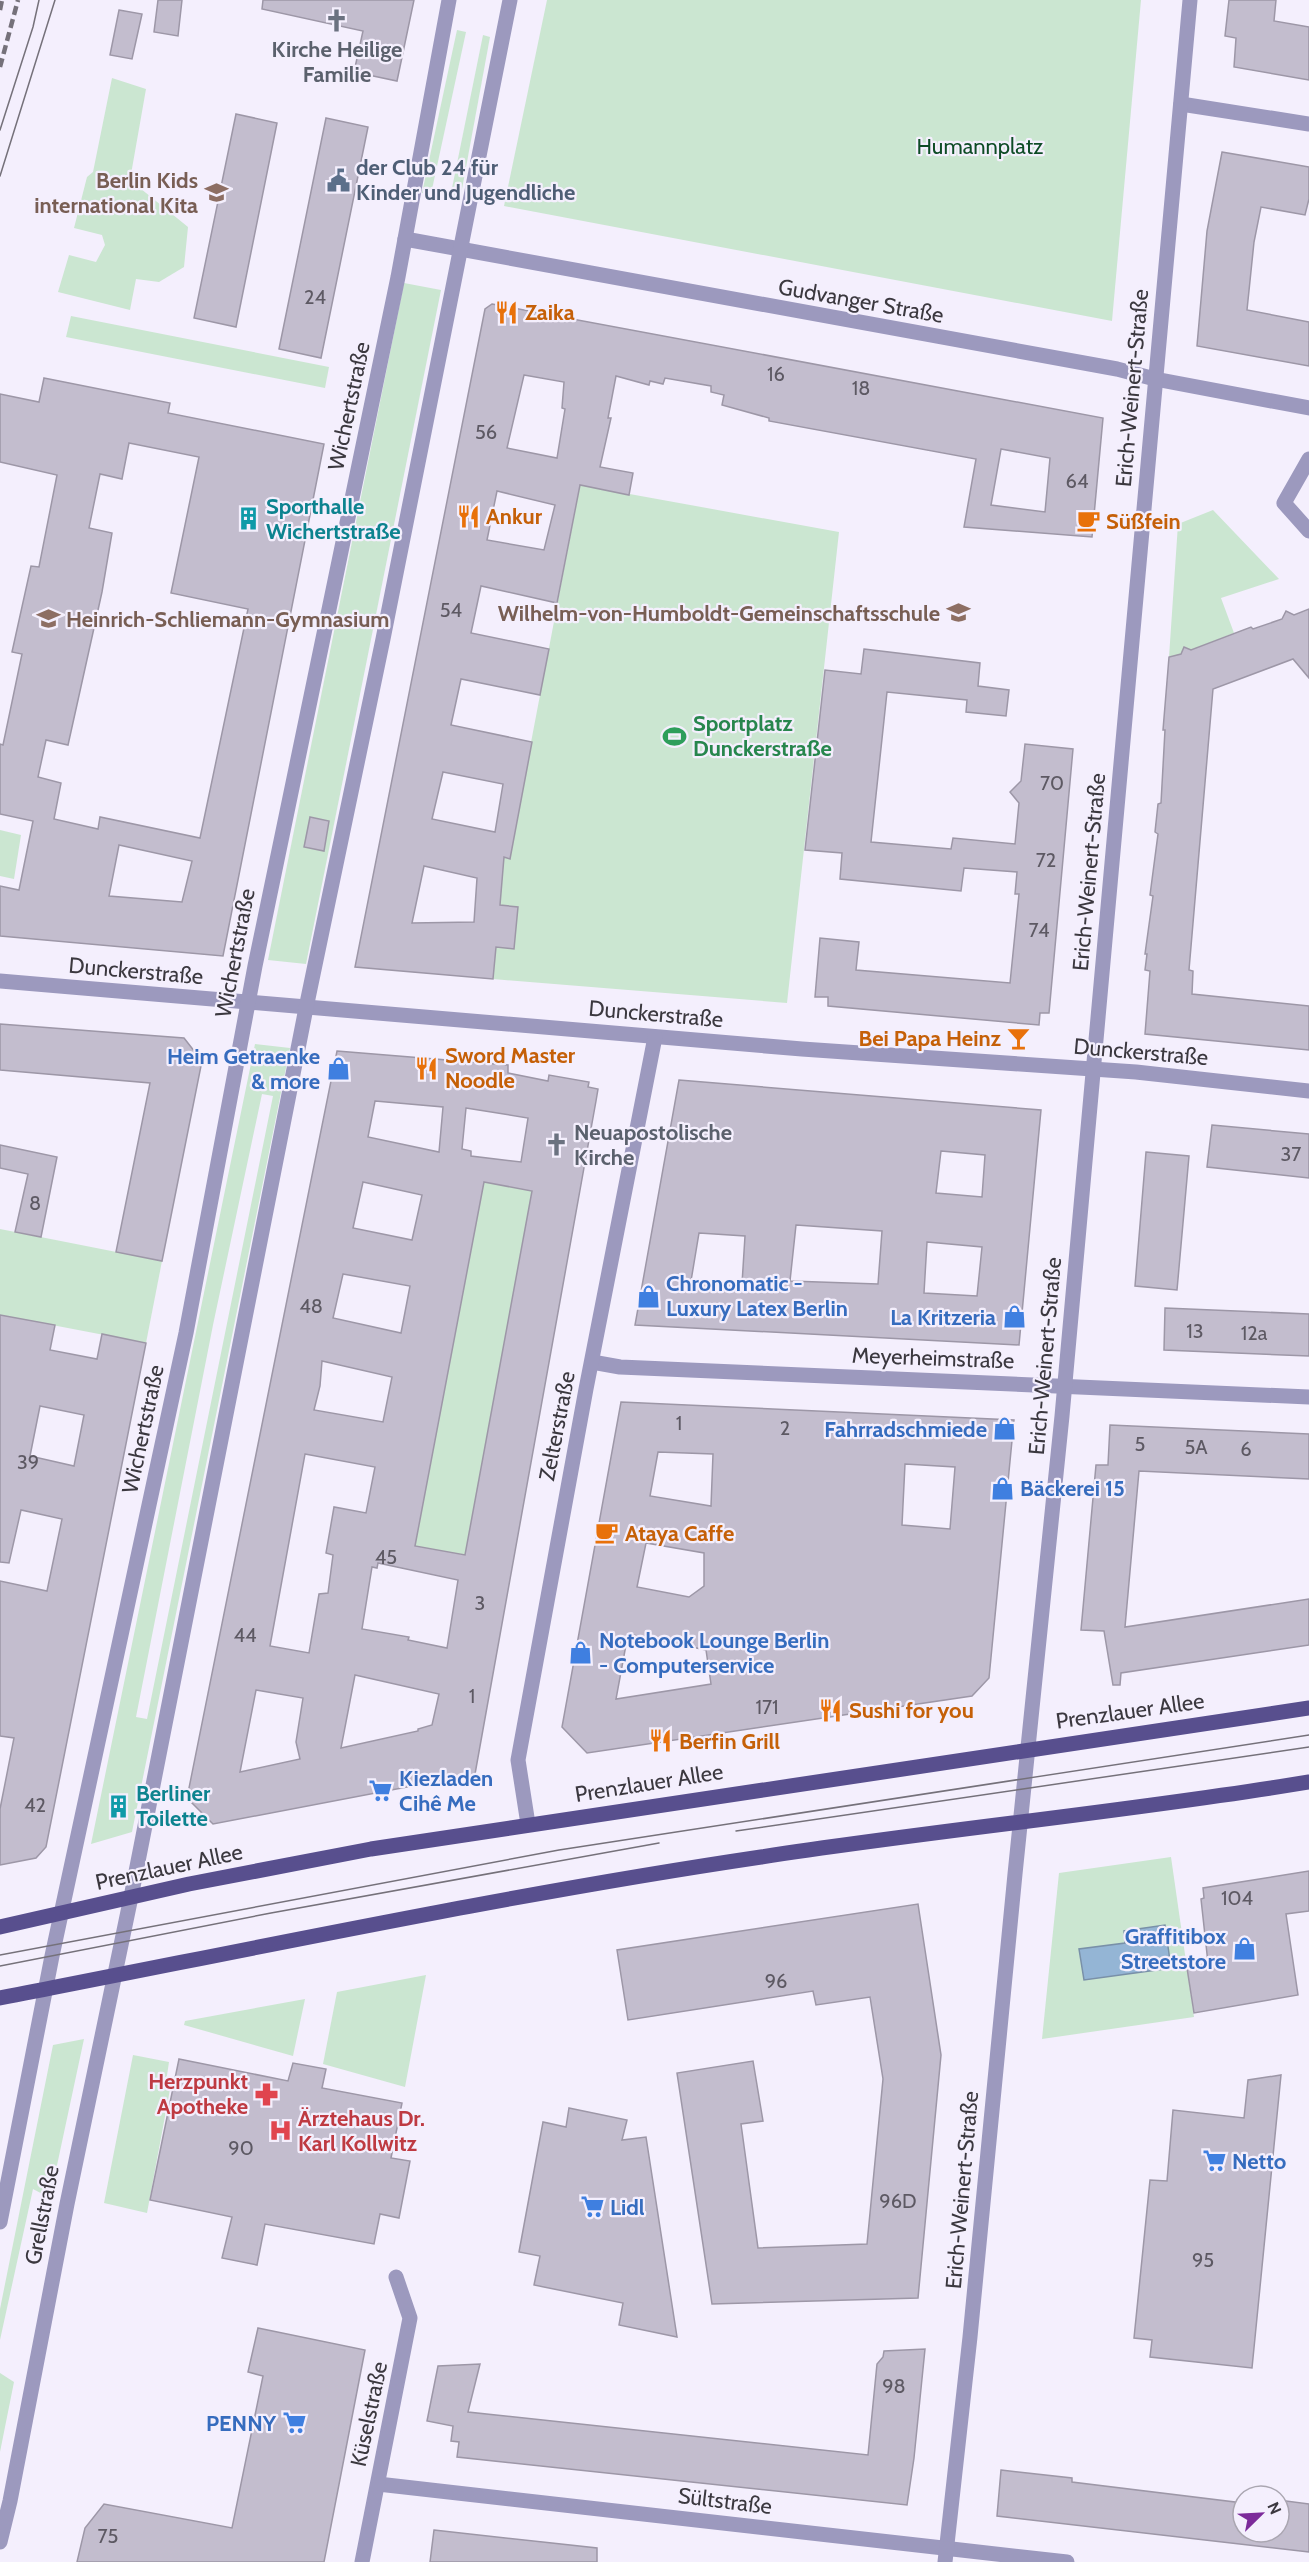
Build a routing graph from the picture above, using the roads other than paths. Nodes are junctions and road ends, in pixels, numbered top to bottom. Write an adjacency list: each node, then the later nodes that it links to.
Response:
1 (449, 0): 6 (street, Wichertstraße)
2 (510, 0): 7 (street)
3 (1190, 0): 4 (street, Erich-Weinert-Straße)
4 (1181, 104): 5 (street); 8 (street, Erich-Weinert-Straße)
5 (1309, 124)
6 (405, 239): 7 (street, Gudvanger Straße); 13 (street, Wichertstraße)
7 (460, 249): 8 (street, Gudvanger Straße); 14 (street)
8 (1155, 379): 9 (street, Gudvanger Straße); 16 (street, Erich-Weinert-Straße)
9 (1309, 408)
10 (1309, 459): 11 (street)
11 (1309, 531)
12 (0, 981): 13 (street, Dunckerstraße)
13 (248, 1003): 14 (street, Dunckerstraße); 27 (street, Wichertstraße)
14 (306, 1008): 15 (street, Dunckerstraße); 26 (street)
15 (655, 1036): 16 (street, Dunckerstraße); 18 (street, Zelterstraße)
16 (1094, 1069): 17 (street, Dunckerstraße); 19 (street, Erich-Weinert-Straße)
17 (1309, 1091)
18 (592, 1362): 19 (street, Meyerheimstraße); 25 (street, Zelterstraße)
19 (1065, 1386): 20 (street, Meyerheimstraße); 22 (street, Erich-Weinert-Straße)
20 (1309, 1397)
21 (1309, 1708): 22 (main road, Prenzlauer Allee)
22 (1028, 1749): 24 (street, Erich-Weinert-Straße); 25 (main road, Prenzlauer Allee)
23 (1309, 1782): 24 (main road)
24 (1020, 1822): 29 (main road); 36 (street, Erich-Weinert-Straße)
25 (528, 1824): 26 (main road, Prenzlauer Allee)
26 (131, 1898): 27 (main road, Prenzlauer Allee); 29 (street, Grellstraße)
27 (62, 1913): 28 (main road, Prenzlauer Allee); 30 (street, Grellstraße)
28 (0, 1927)
29 (115, 1976): 30 (main road); 35 (street, Grellstraße)
30 (46, 1989): 31 (main road); 32 (street, Grellstraße)
31 (0, 1998)
32 (0, 2222)
33 (396, 2277): 34 (street, Küselstraße)
34 (378, 2484): 36 (street, Sültstraße); 37 (street, Küselstraße)
35 (0, 2542)
36 (945, 2556): 38 (street, Sültstraße)
37 (362, 2562)
38 (1067, 2562)

